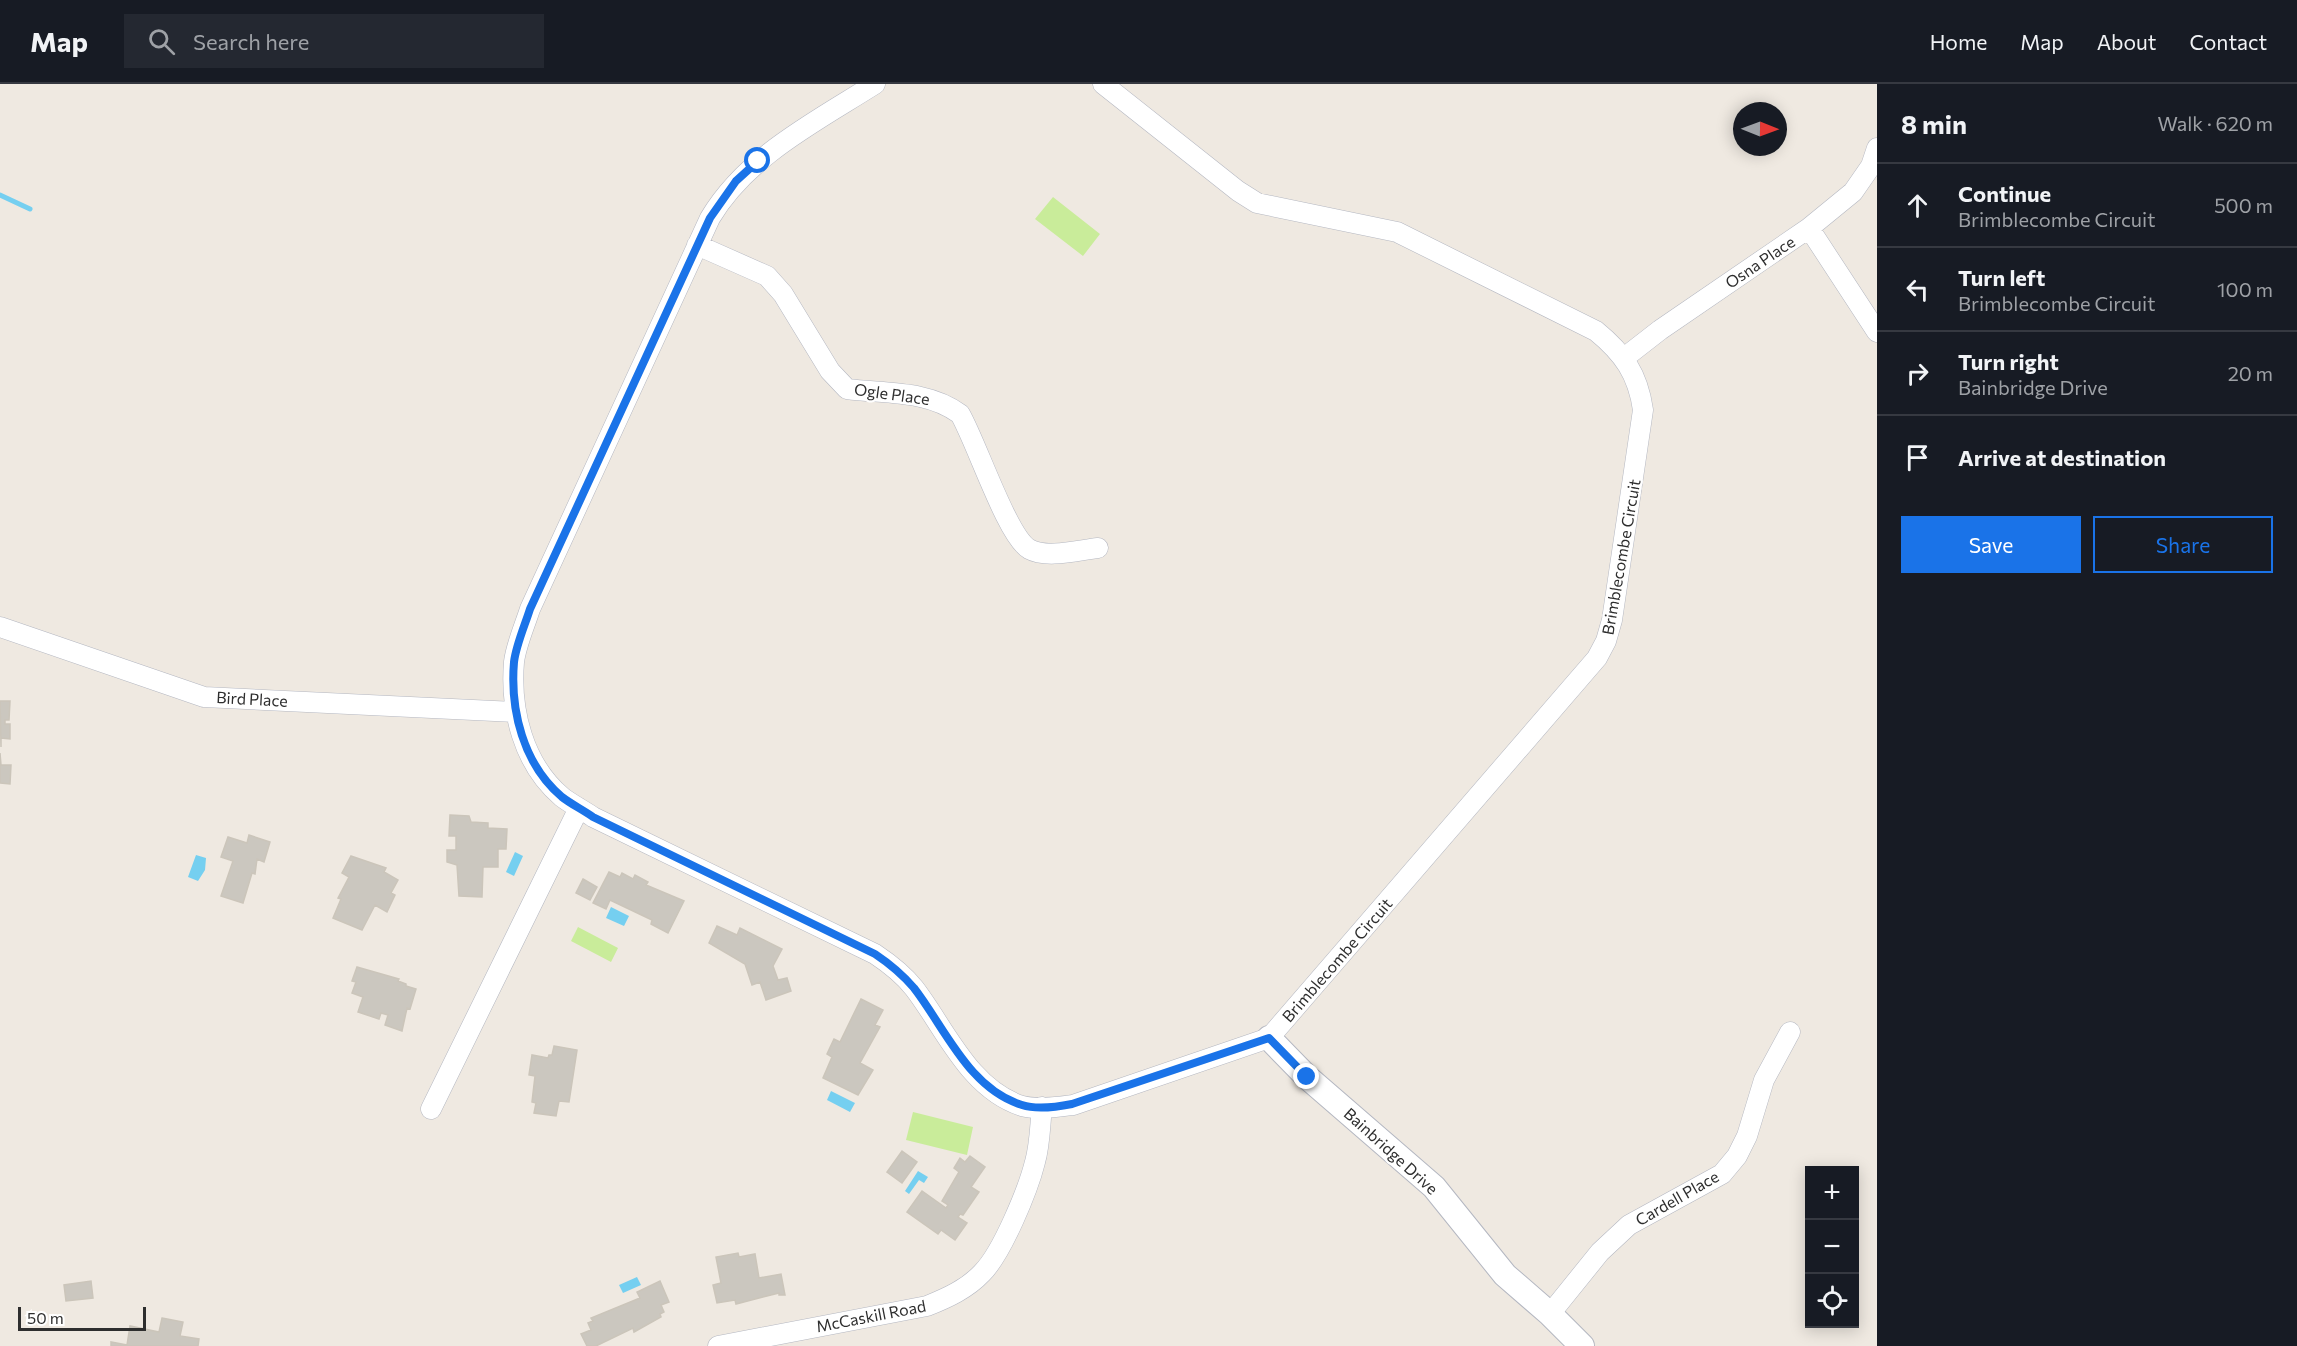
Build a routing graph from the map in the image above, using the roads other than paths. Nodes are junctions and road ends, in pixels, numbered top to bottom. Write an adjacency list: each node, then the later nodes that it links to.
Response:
1 (875, 84): 5 (street, Brimblecombe Circuit)
2 (1103, 84): 7 (street, Brimblecombe Circuit)
3 (1877, 148): 4 (street, Osna Place)
4 (1809, 228): 6 (street); 7 (street, Osna Place)
5 (698, 245): 8 (street, Ogle Place); 10 (street, Brimblecombe Circuit)
6 (1877, 332)
7 (1624, 358): 13 (street, Brimblecombe Circuit)
8 (1098, 548)
9 (0, 627): 10 (street, Bird Place)
10 (514, 712): 11 (street, Brimblecombe Circuit)
11 (579, 808): 14 (street, Brimblecombe Circuit); 15 (street)
12 (1790, 1032): 16 (street, Cardell Place)
13 (1269, 1038): 14 (street, Brimblecombe Circuit); 16 (street, Bainbridge Drive)
14 (1042, 1107): 17 (street, McCaskill Road)
15 (431, 1109)
16 (1550, 1314): 18 (street, Bainbridge Drive)
17 (718, 1346)
18 (1582, 1346)

